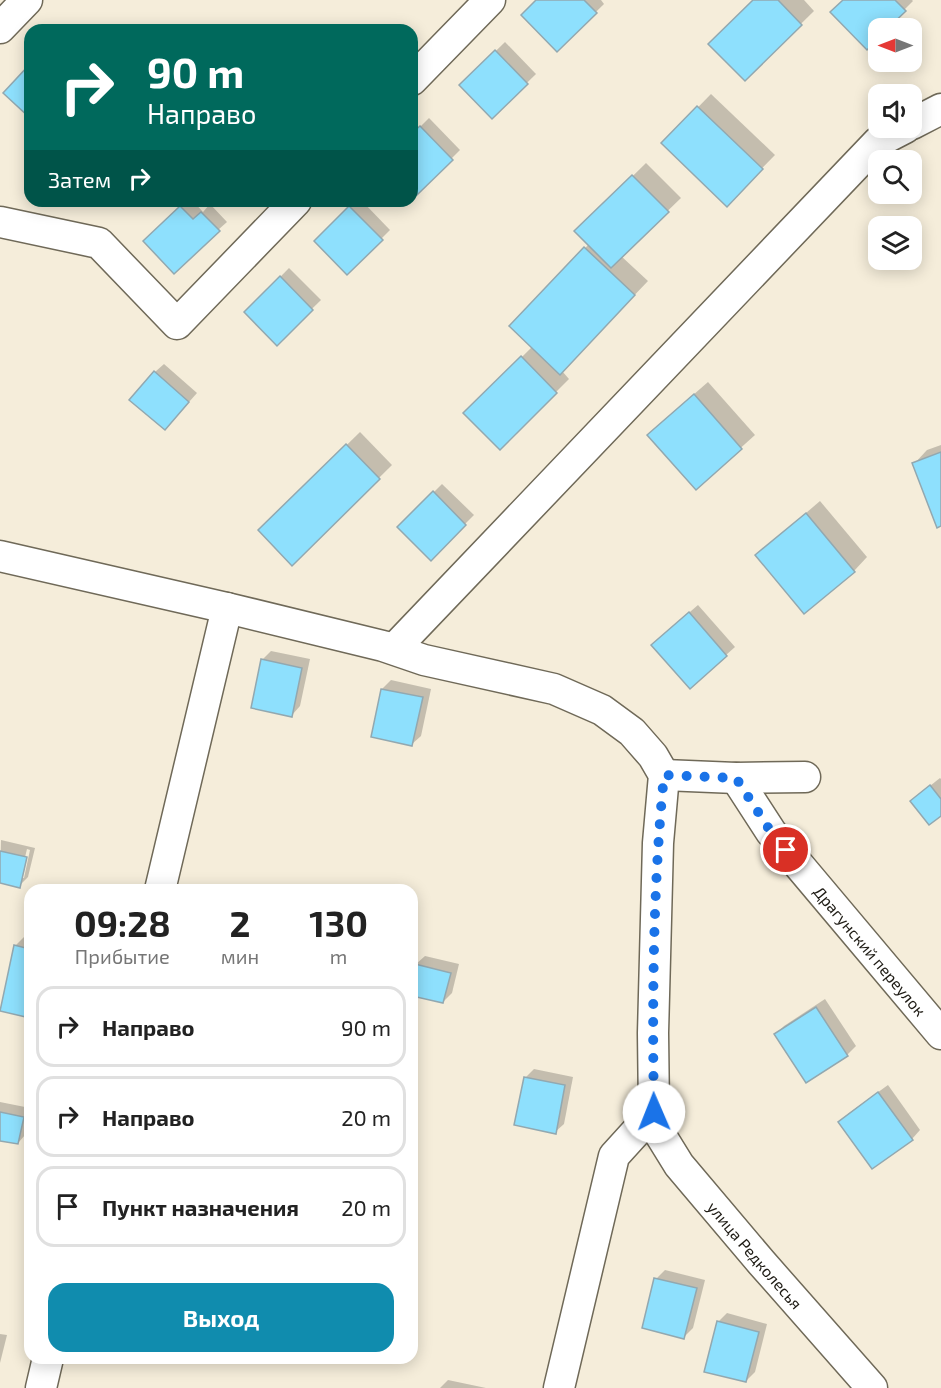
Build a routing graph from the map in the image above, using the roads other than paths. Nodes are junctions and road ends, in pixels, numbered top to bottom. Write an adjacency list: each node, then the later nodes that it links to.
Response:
1 (27, 0): 3 (street)
2 (489, 0): 4 (street)
3 (0, 28)
4 (418, 74)
5 (941, 109): 6 (street)
6 (922, 119)
7 (886, 138): 12 (street)
8 (290, 207): 9 (street)
9 (0, 222)
10 (0, 556): 11 (street)
11 (227, 608): 12 (street); 16 (street)
12 (394, 649): 13 (street)
13 (664, 775): 15 (street); 18 (street, улица Редколесья)
14 (805, 777): 15 (street)
15 (736, 778): 17 (street, Драгунский переулок)
16 (161, 884)
17 (941, 1034)
18 (654, 1112): 21 (street); 22 (street, улица Редколесья)
19 (47, 1364): 20 (street)
20 (41, 1388)
21 (559, 1388)
22 (872, 1388)

